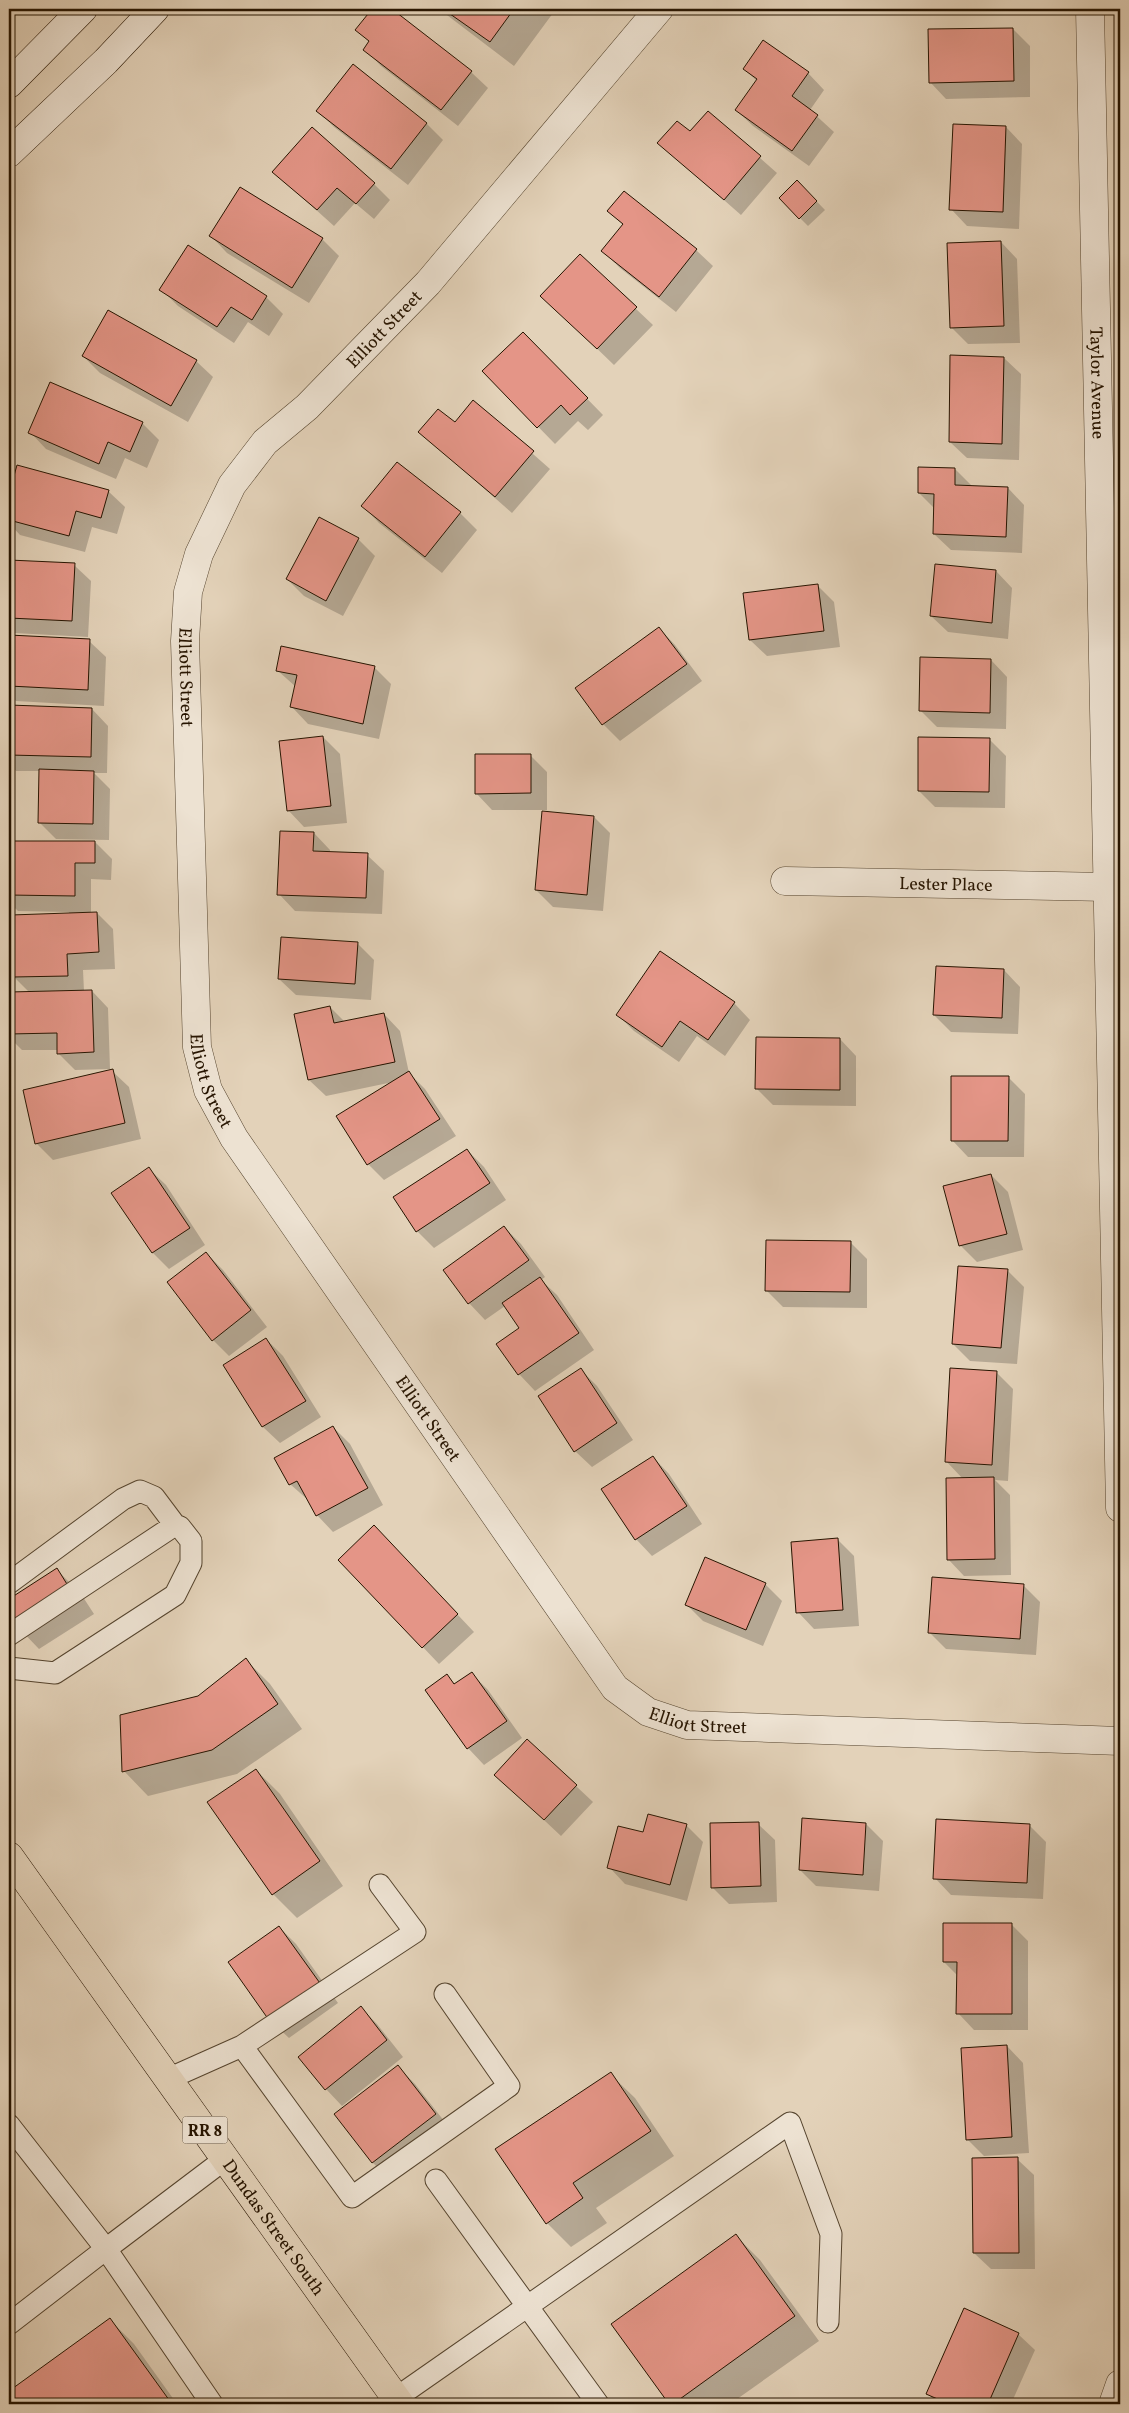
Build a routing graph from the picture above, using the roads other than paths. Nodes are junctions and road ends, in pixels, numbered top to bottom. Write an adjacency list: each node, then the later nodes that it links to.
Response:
1 (83, 9): 5 (street)
2 (155, 9): 6 (street)
3 (660, 9): 14 (street, Elliott Street)
4 (1090, 9): 8 (street, Taylor Avenue)
5 (9, 84)
6 (9, 153)
7 (785, 881): 8 (street, Lester Place)
8 (1108, 887): 9 (street, Taylor Avenue)
9 (1120, 1508)
10 (175, 1525): 11 (lane); 12 (lane); 13 (lane)
11 (9, 1583)
12 (9, 1635)
13 (9, 1668)
14 (1120, 1741)
15 (9, 1856): 19 (main road, Dundas Street South / RR 8)
16 (380, 1886): 18 (lane)
17 (445, 1994): 18 (lane)
18 (242, 2046): 19 (lane)
19 (168, 2078): 21 (main road, Dundas Street South / RR 8)
20 (9, 2124): 23 (lane)
21 (225, 2159): 23 (lane); 28 (main road, Dundas Street South / RR 8)
22 (436, 2180): 24 (lane)
23 (106, 2249): 26 (lane); 29 (lane)
24 (528, 2307): 25 (lane); 28 (lane); 30 (lane)
25 (828, 2322)
26 (9, 2324)
27 (1120, 2384): 31 (street)
28 (398, 2401)
29 (212, 2404)
30 (598, 2404)
31 (1113, 2404)

